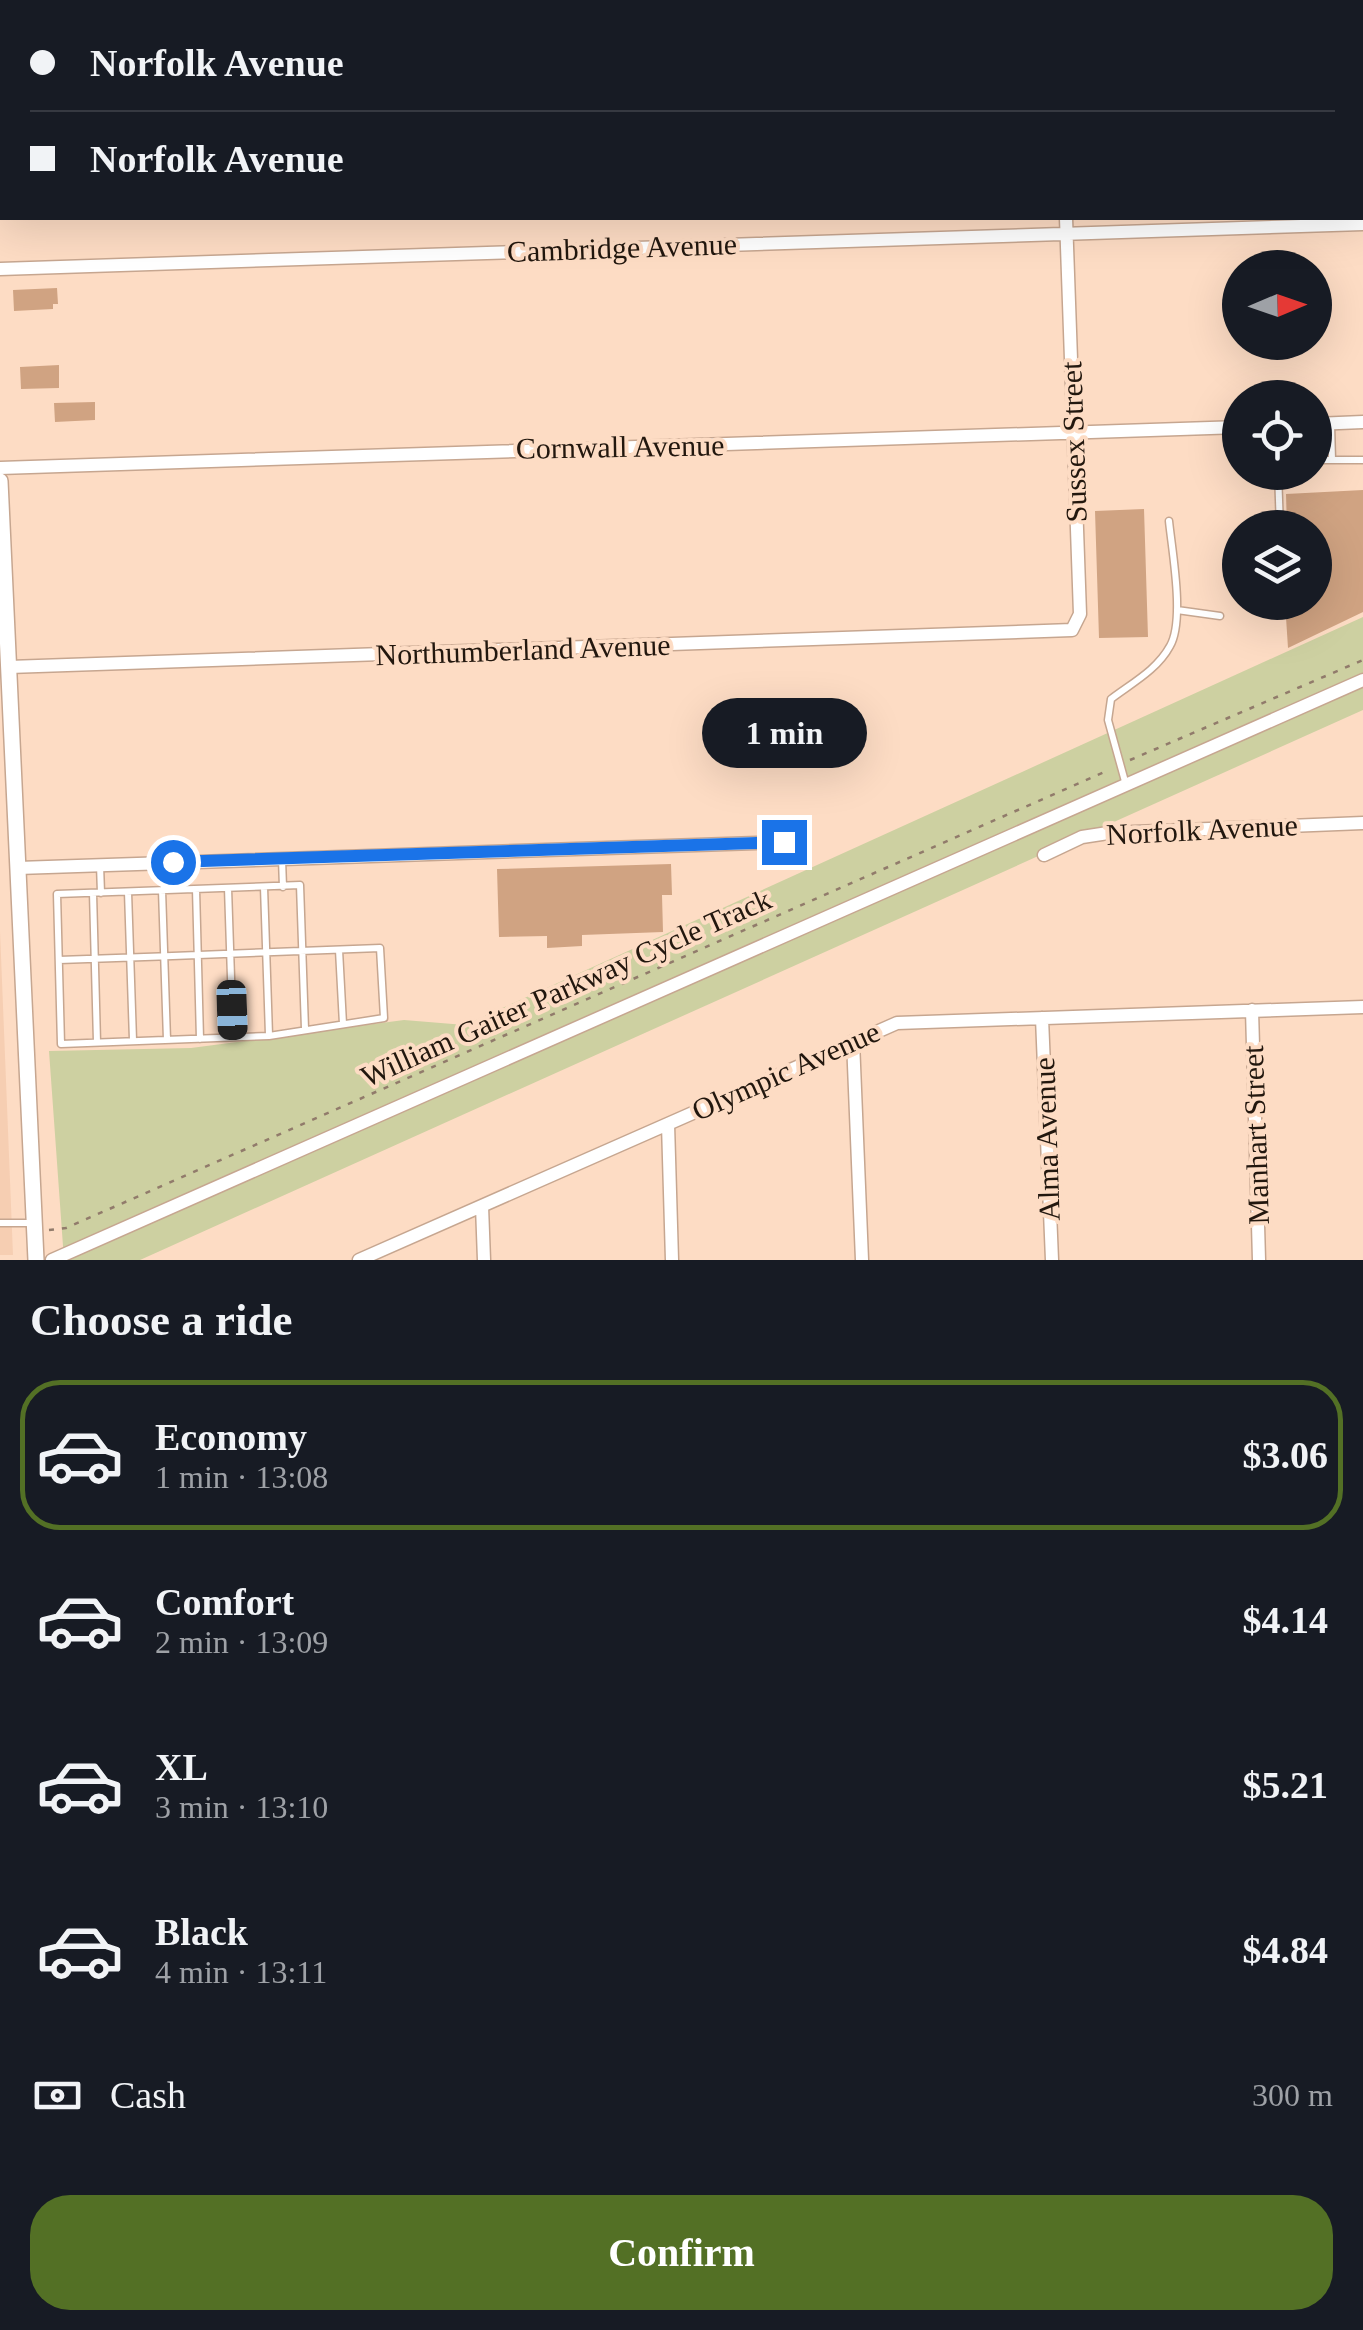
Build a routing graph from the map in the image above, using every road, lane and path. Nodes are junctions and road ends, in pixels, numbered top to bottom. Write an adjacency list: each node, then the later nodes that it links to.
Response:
1 (1066, 220): 3 (street, Sussex Street)
2 (1363, 224): 3 (street, Cambridge Avenue)
3 (1067, 234): 4 (street, Cambridge Avenue); 8 (street, Sussex Street)
4 (0, 269)
5 (1363, 422): 6 (street)
6 (1332, 424)
7 (1222, 428): 8 (street, Cornwall Avenue)
8 (1074, 433): 11 (street, Cornwall Avenue); 17 (street, Sussex Street)
9 (1332, 460): 10 (lane)
10 (1363, 460)
11 (0, 468)
12 (0, 481): 14 (street)
13 (1169, 521): 15 (lane)
14 (1, 529): 19 (street)
15 (1176, 610): 16 (lane); 21 (lane)
16 (1220, 616)
17 (1038, 633): 19 (street, Northumberland Avenue)
18 (1363, 660): 21 (path, William Gaiter Parkway Cycle Track)
19 (4, 666): 28 (street)
20 (1363, 680): 22 (street)
21 (1118, 766): 22 (lane); 61 (path, William Gaiter Parkway Cycle Track)
22 (1126, 786): 63 (street)
23 (1363, 823): 25 (street, Norfolk Avenue)
24 (784, 842): 26 (street)
25 (1044, 855)
26 (282, 859): 27 (street); 30 (lane)
27 (100, 865): 28 (street); 35 (lane)
28 (18, 868): 60 (street)
29 (264, 886): 30 (lane); 31 (lane); 38 (lane)
30 (283, 887): 37 (lane)
31 (228, 888): 32 (lane); 39 (lane)
32 (196, 889): 33 (lane); 40 (lane)
33 (162, 890): 34 (lane); 41 (lane)
34 (128, 892): 35 (lane); 42 (lane)
35 (97, 893): 43 (lane); 44 (lane)
36 (340, 950): 37 (lane); 48 (lane); 48 (lane)
37 (302, 951): 38 (lane); 49 (lane)
38 (267, 952): 39 (lane); 50 (lane)
39 (230, 954): 40 (lane); 52 (lane)
40 (198, 955): 41 (lane); 51 (lane)
41 (165, 956): 42 (lane); 53 (lane)
42 (131, 958): 43 (lane); 54 (lane)
43 (95, 959): 44 (lane); 56 (lane)
44 (59, 960): 56 (lane)
45 (1363, 1006): 46 (street, Olympic Avenue)
46 (1252, 1010): 47 (street, Olympic Avenue); 69 (street, Manhart Street)
47 (1042, 1018): 55 (street, Olympic Avenue); 68 (street, Alma Avenue)
48 (343, 1024): 49 (lane)
49 (304, 1029): 50 (lane)
50 (269, 1036): 52 (lane)
51 (200, 1038): 52 (lane); 53 (lane)
52 (233, 1038)
53 (167, 1040): 54 (lane)
54 (133, 1041): 56 (lane)
55 (854, 1041): 57 (street, Olympic Avenue); 67 (street)
56 (97, 1042)
57 (668, 1124): 58 (street, Olympic Avenue); 66 (street)
58 (482, 1206): 64 (street, Olympic Avenue); 65 (street)
59 (0, 1223): 60 (lane)
60 (34, 1223): 62 (street)
61 (58, 1230)
62 (36, 1260)
63 (52, 1260)
64 (359, 1260)
65 (484, 1260)
66 (672, 1260)
67 (862, 1260)
68 (1052, 1260)
69 (1259, 1260)

